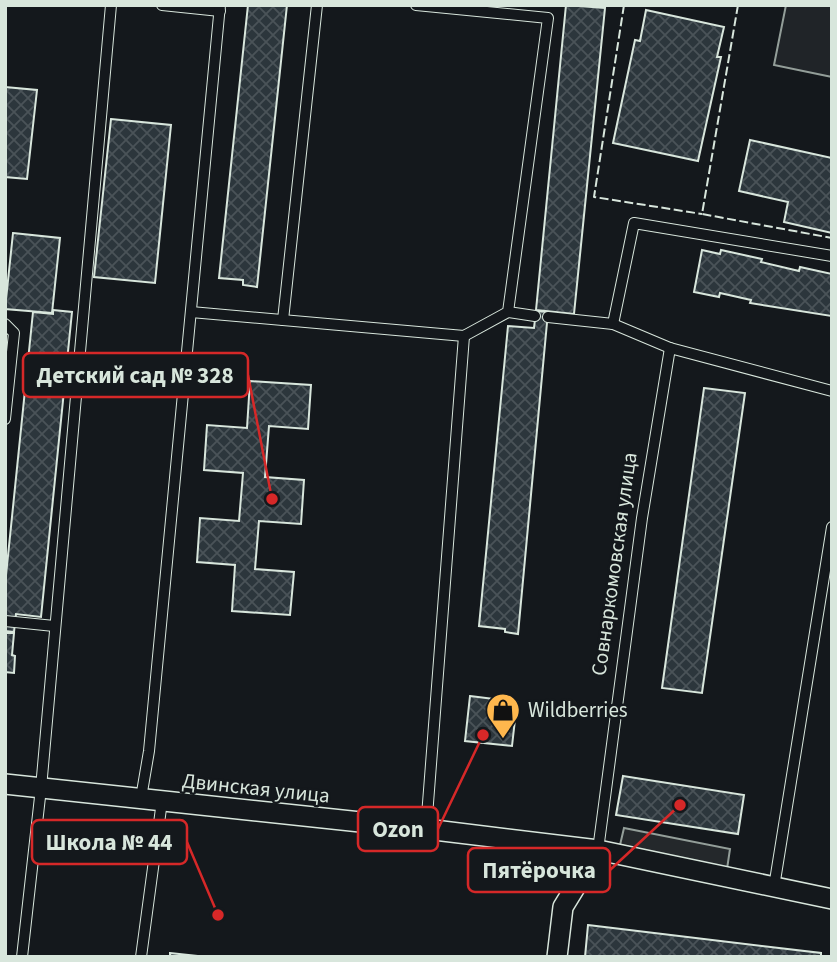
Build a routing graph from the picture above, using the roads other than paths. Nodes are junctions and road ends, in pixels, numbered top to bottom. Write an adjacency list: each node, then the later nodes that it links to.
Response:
1 (111, 5): 20 (lane)
2 (162, 5): 5 (lane)
3 (317, 5): 11 (lane)
4 (416, 5): 8 (lane)
5 (220, 8): 7 (lane)
6 (832, 256): 13 (lane)
7 (191, 312): 11 (lane); 23 (lane)
8 (508, 313): 9 (lane); 14 (lane)
9 (535, 316)
10 (548, 317): 13 (lane)
11 (283, 320): 14 (lane)
12 (5, 324): 17 (lane)
13 (613, 324): 15 (lane)
14 (464, 336): 25 (lane)
15 (670, 348): 16 (lane); 26 (lane, Совнаркомовская улица)
16 (832, 391)
17 (5, 419)
18 (832, 527): 27 (lane)
19 (5, 621): 20 (lane)
20 (54, 626): 22 (lane)
21 (5, 784): 22 (street, Двинская улица)
22 (41, 788): 23 (street, Двинская улица); 29 (lane)
23 (141, 798): 24 (street, Двинская улица)
24 (162, 801): 25 (street, Двинская улица); 30 (lane)
25 (426, 829): 26 (street, Двинская улица)
26 (598, 850): 27 (street, Двинская улица); 31 (street, Совнаркомовская улица)
27 (774, 887): 28 (street, Двинская улица)
28 (832, 899)
29 (22, 957)
30 (141, 957)
31 (557, 957)

